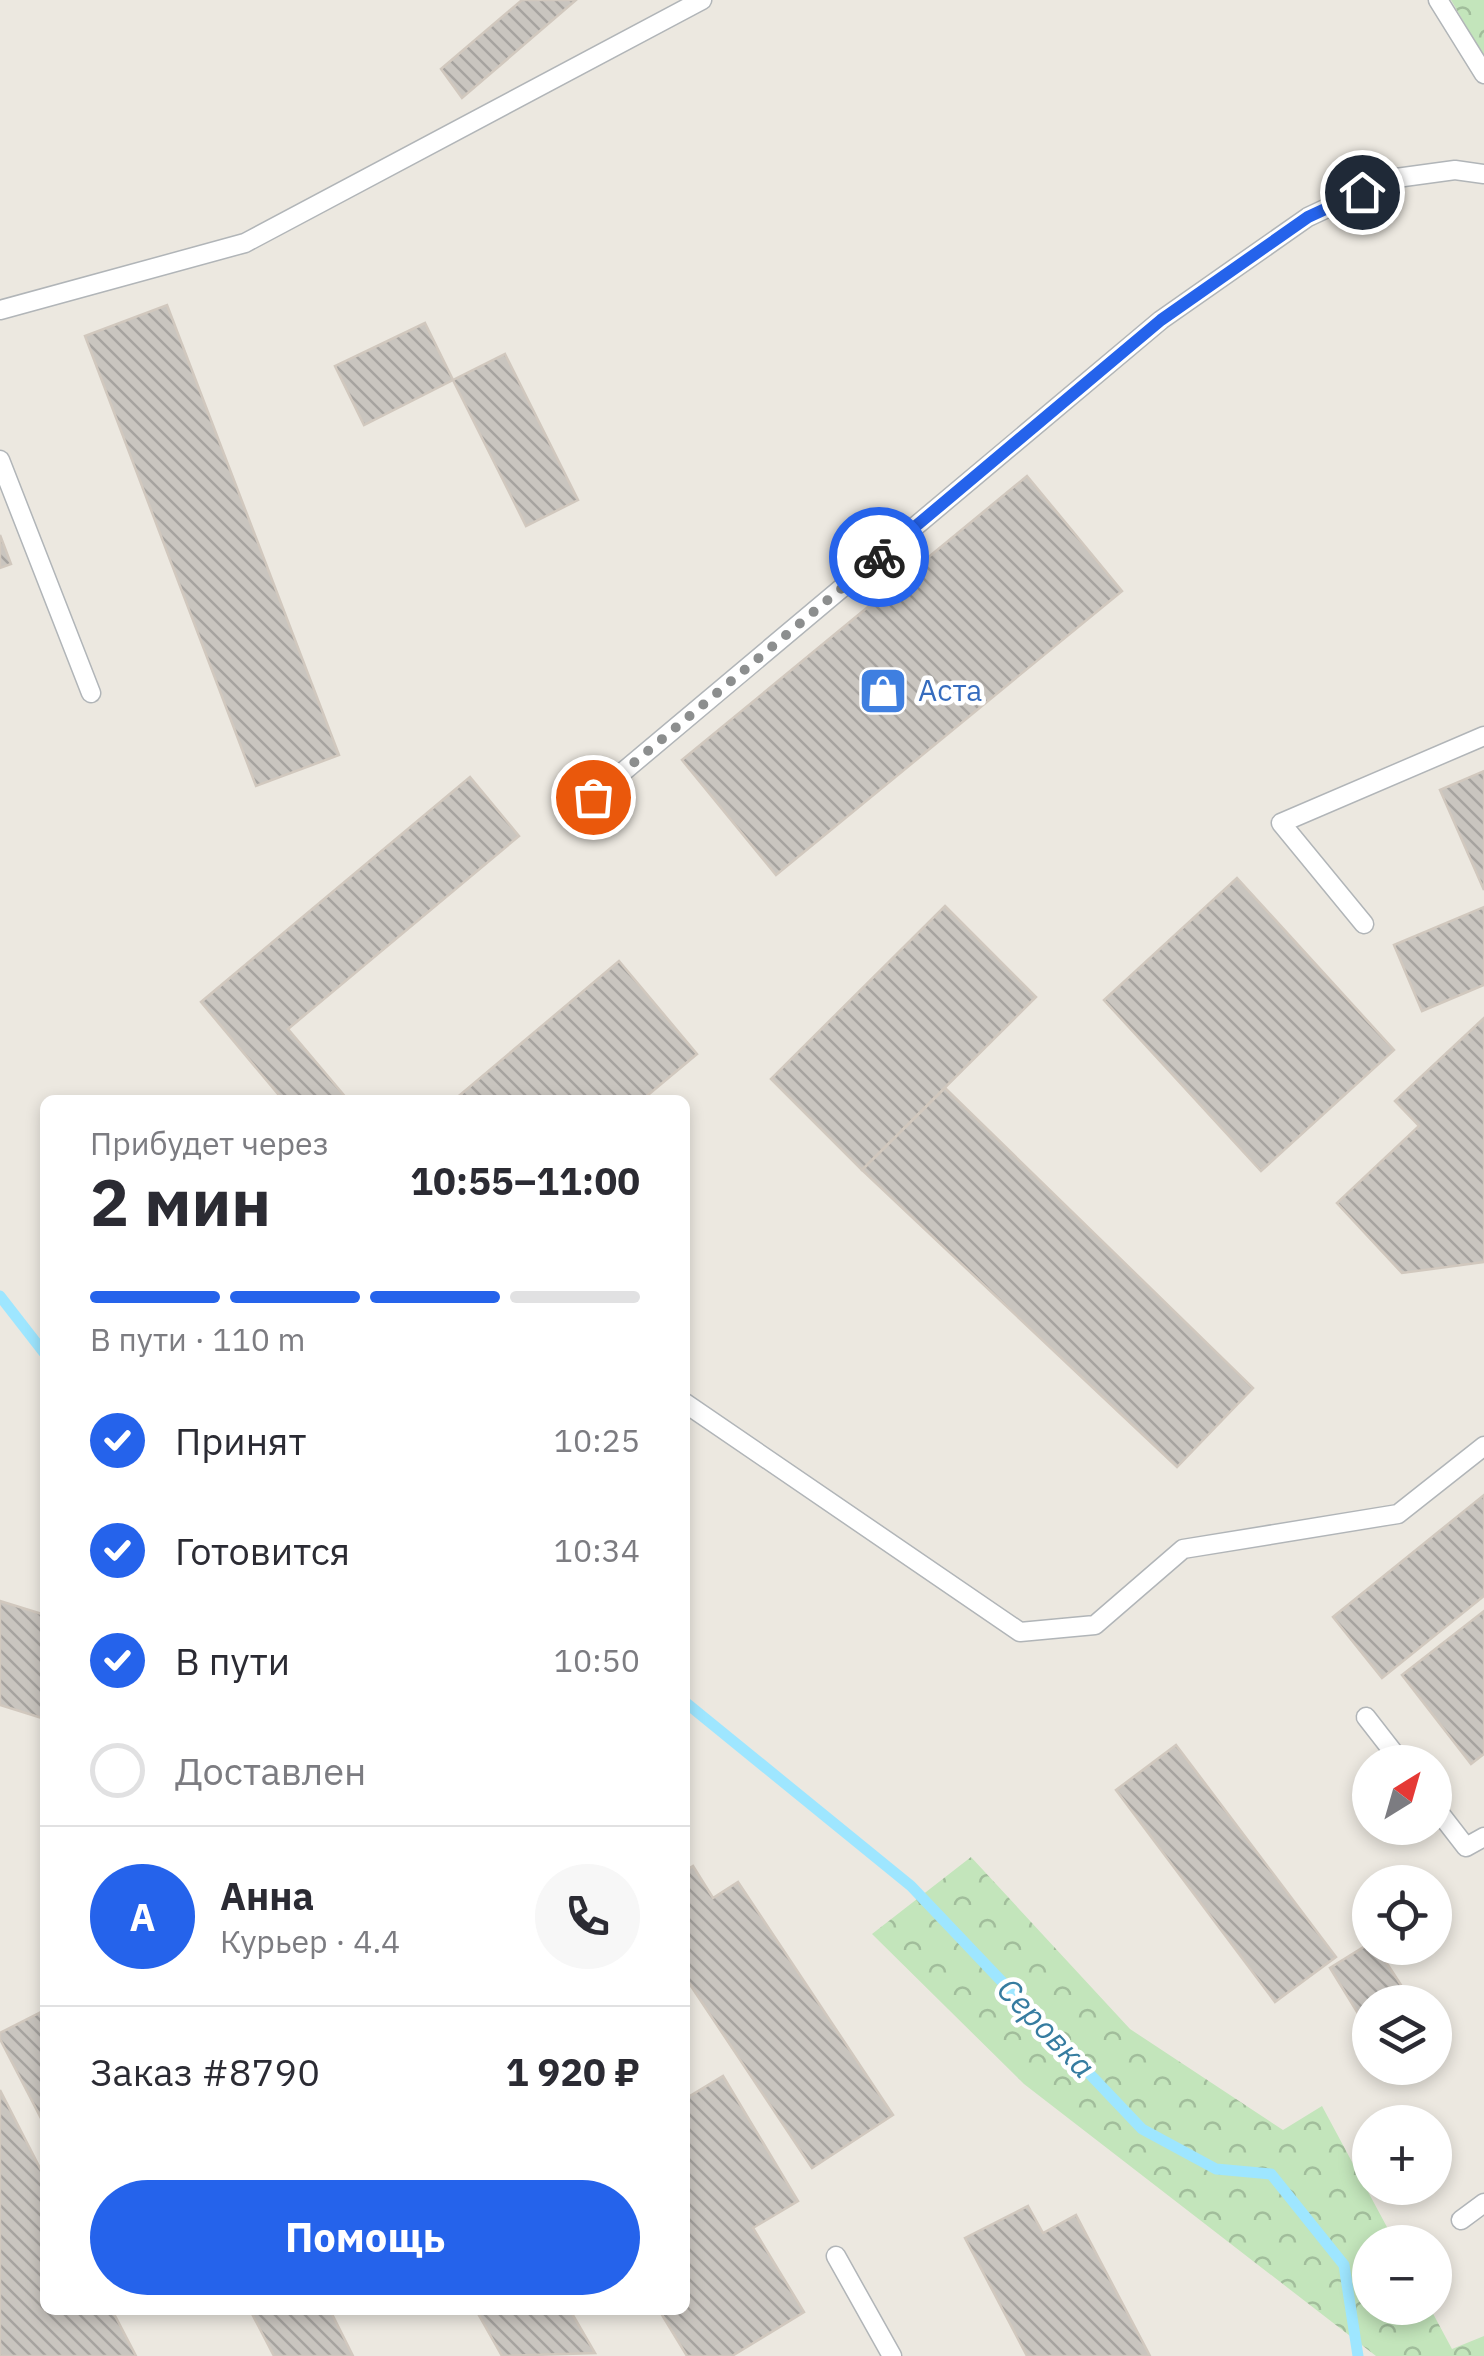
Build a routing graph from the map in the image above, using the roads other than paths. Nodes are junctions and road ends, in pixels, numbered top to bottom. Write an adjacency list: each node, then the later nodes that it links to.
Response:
1 (702, 0): 5 (lane)
2 (1438, 0): 3 (lane)
3 (1484, 74)
4 (1484, 174): 9 (lane)
5 (0, 310)
6 (0, 460): 7 (lane)
7 (91, 693)
8 (1484, 736): 10 (lane)
9 (593, 797)
10 (1364, 924)
11 (690, 1407): 12 (lane)
12 (1484, 1446)
13 (1366, 1717): 14 (lane)
14 (1388, 1745)
15 (1452, 1828): 16 (lane)
16 (1484, 1837)
17 (1484, 2203): 18 (lane)
18 (1460, 2220)
19 (836, 2256): 20 (lane)
20 (892, 2356)

